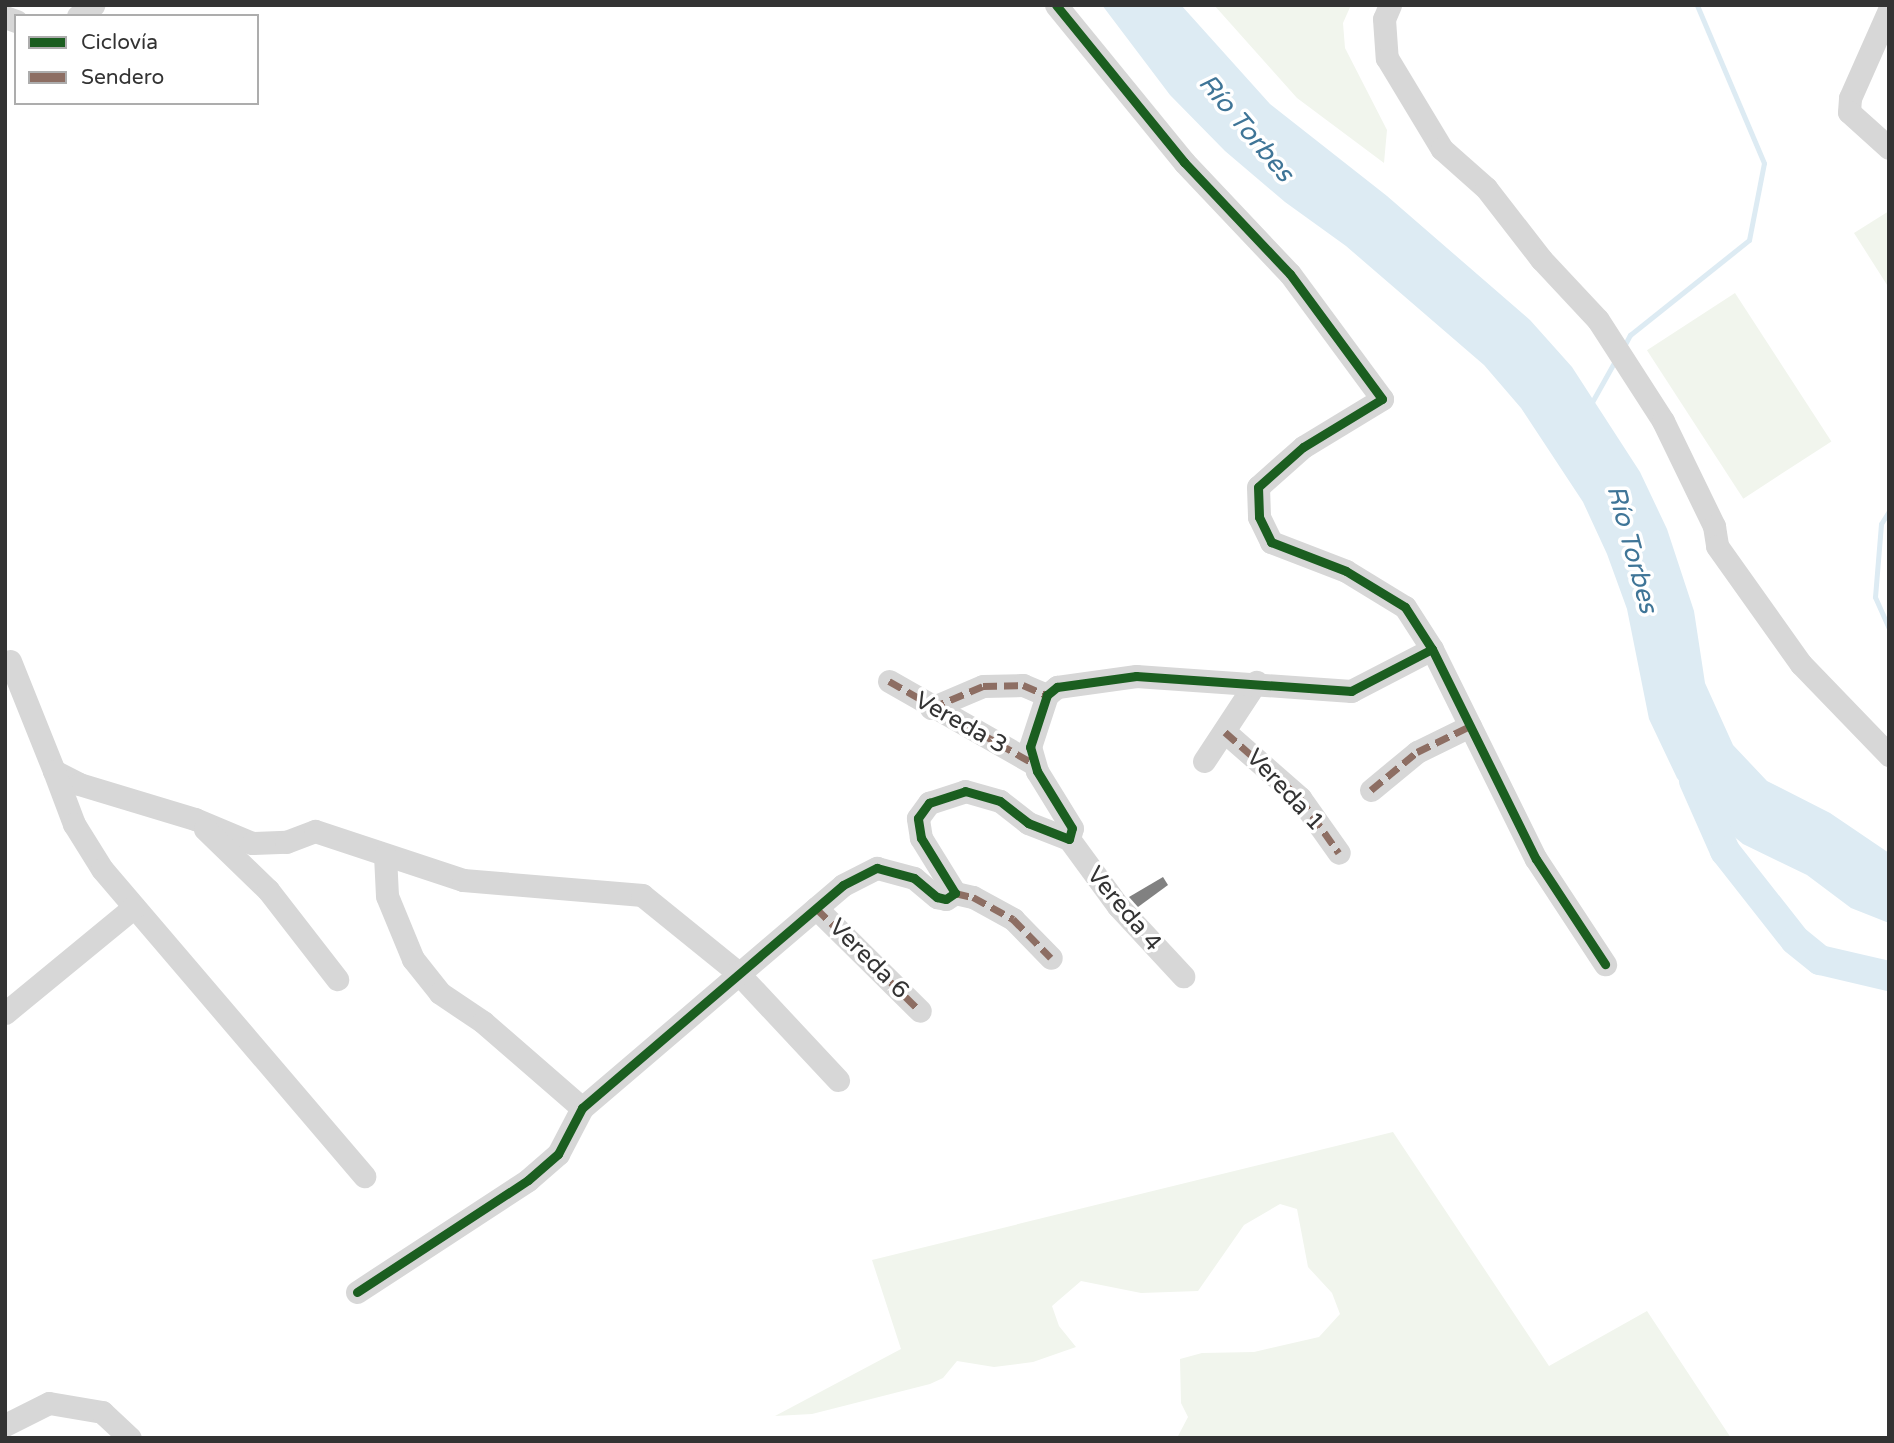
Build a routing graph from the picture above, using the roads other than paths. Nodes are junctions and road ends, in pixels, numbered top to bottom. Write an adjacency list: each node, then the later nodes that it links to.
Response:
1 (1056, 5): 5 (street)
2 (1390, 5): 13 (street)
3 (1889, 10): 4 (street)
4 (1889, 148)
5 (1432, 649): 8 (street); 11 (street)
6 (7, 662): 16 (street)
7 (889, 681): 10 (street, Vereda 3)
8 (1256, 682): 9 (street); 12 (street, Vereda 1)
9 (1047, 695): 10 (street); 15 (street)
10 (931, 708): 15 (street, Vereda 3)
11 (1470, 726): 17 (street); 26 (street)
12 (1225, 732): 14 (street, Vereda 1); 20 (street, Vereda 1)
13 (1889, 755)
14 (1204, 761)
15 (1033, 763): 19 (street)
16 (54, 771): 18 (street); 23 (street)
17 (1371, 790)
18 (195, 819): 21 (street); 29 (street)
19 (1069, 839): 22 (street); 28 (street, Vereda 4)
20 (1339, 853)
21 (385, 855): 27 (street); 33 (street)
22 (955, 893): 24 (street); 25 (street)
23 (134, 907): 31 (street); 34 (street)
24 (816, 908): 27 (street); 30 (street, Vereda 6)
25 (1051, 958)
26 (1605, 964)
27 (737, 972): 32 (street); 33 (street)
28 (1183, 976)
29 (337, 979)
30 (920, 1011)
31 (5, 1013)
32 (838, 1080)
33 (582, 1108): 35 (street)
34 (364, 1176)
35 (357, 1292)
36 (5, 1425): 37 (street)
37 (130, 1438)

